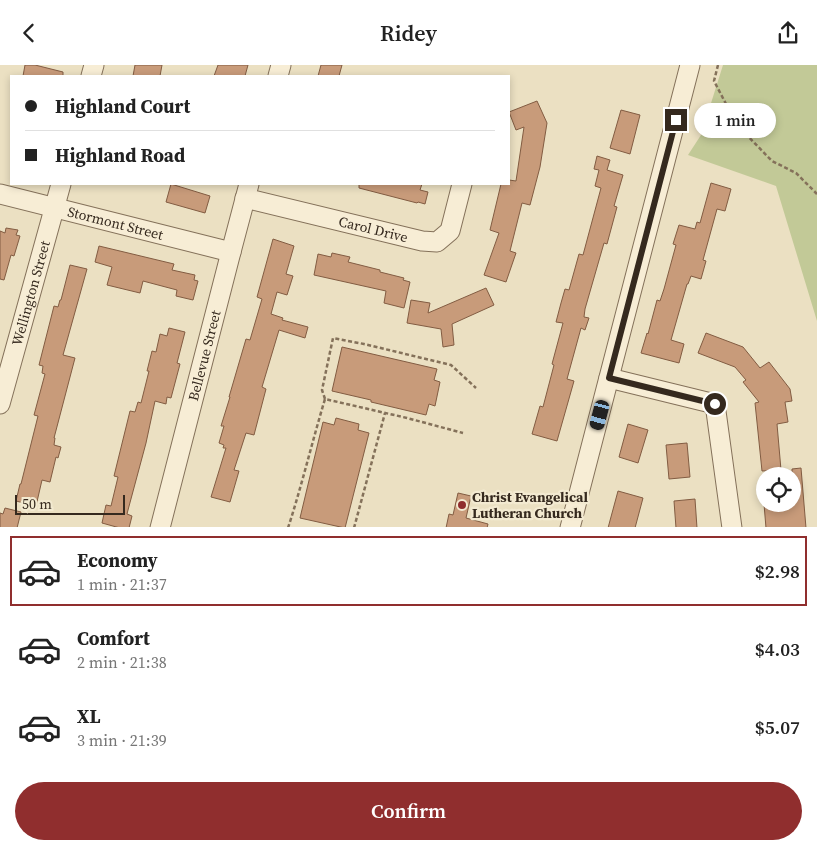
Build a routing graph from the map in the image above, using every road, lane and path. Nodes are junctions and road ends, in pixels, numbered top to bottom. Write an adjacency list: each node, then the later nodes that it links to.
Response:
1 (690, 65): 10 (street)
2 (718, 65): 7 (path)
3 (61, 185): 8 (street, Wellington Street)
4 (462, 185): 5 (street, Carol Drive)
5 (247, 191): 9 (street, Bellevue Street)
6 (0, 194): 8 (street, Stormont Street)
7 (817, 195)
8 (54, 207): 9 (street, Stormont Street); 13 (street, Wellington Street)
9 (231, 252): 16 (street, Bellevue Street)
10 (609, 378): 19 (street); 20 (street)
11 (476, 389): 12 (path)
12 (325, 399): 14 (path); 17 (path)
13 (0, 404)
14 (385, 413): 15 (path); 18 (path)
15 (463, 433)
16 (160, 527)
17 (288, 527)
18 (354, 527)
19 (570, 527)
20 (732, 527)

